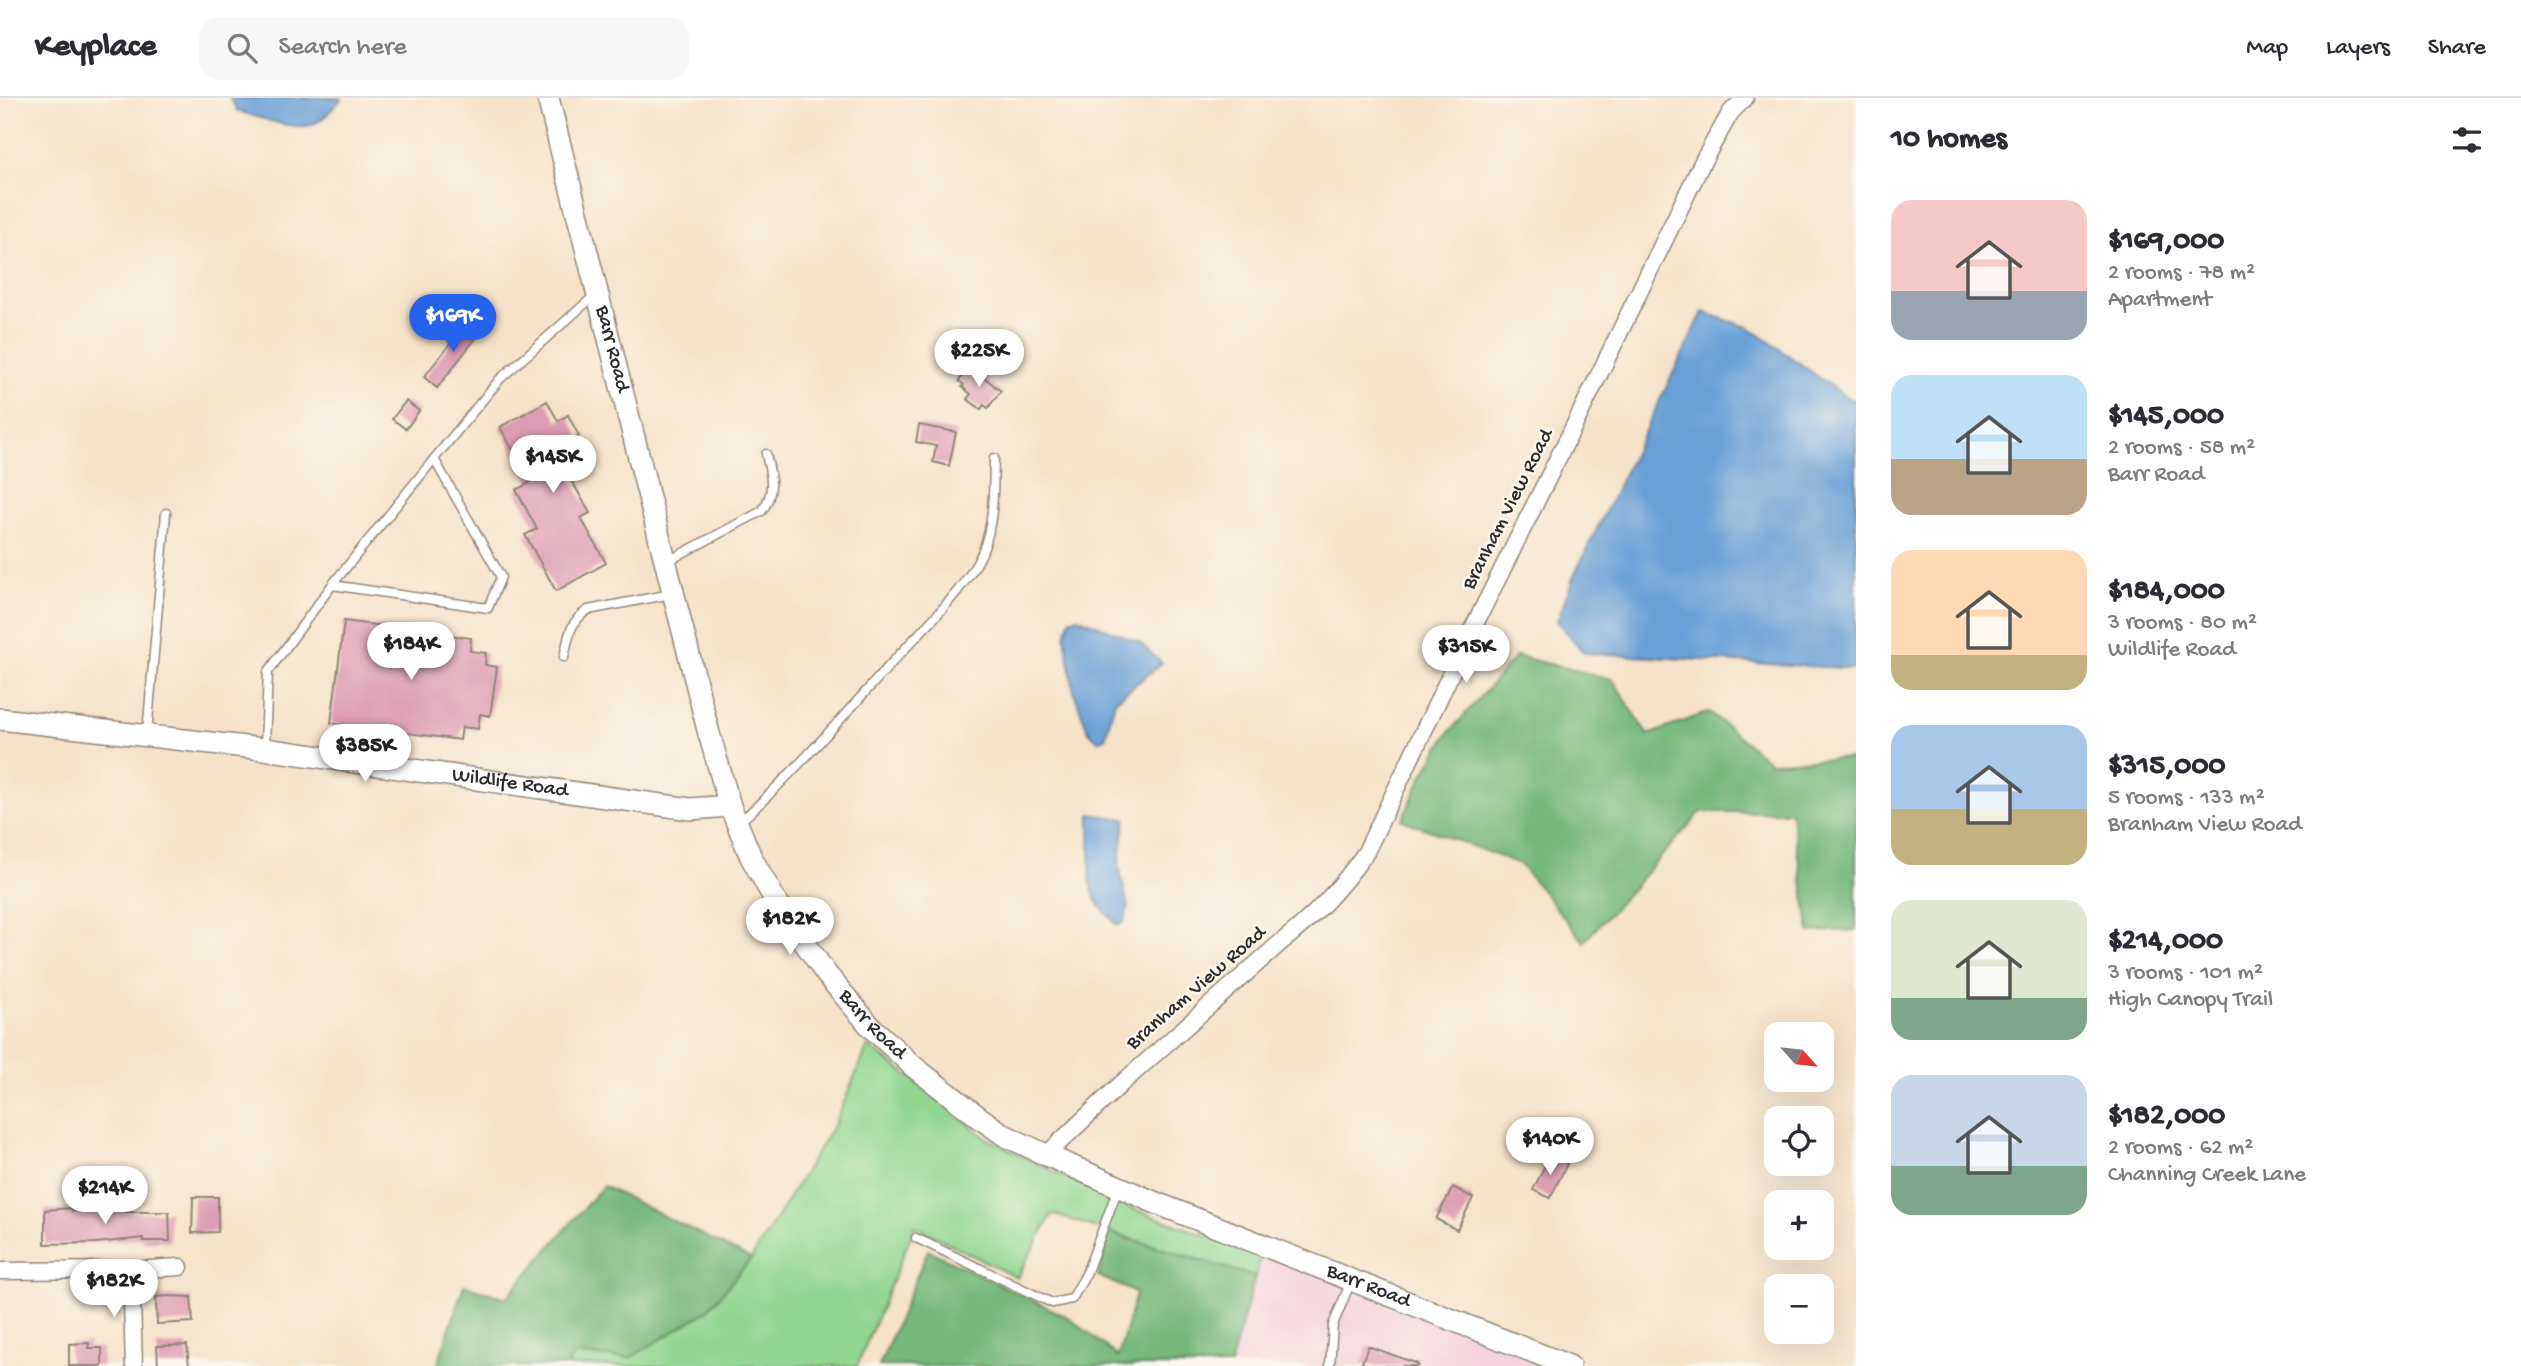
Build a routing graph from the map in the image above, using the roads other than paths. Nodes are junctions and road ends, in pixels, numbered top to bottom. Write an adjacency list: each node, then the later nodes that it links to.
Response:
1 (548, 98): 3 (street, Barr Road)
2 (1745, 98): 16 (street, Branham View Road)
3 (597, 293): 6 (lane); 8 (street, Barr Road)
4 (766, 454): 8 (lane)
5 (994, 458): 15 (lane)
6 (434, 459): 9 (lane); 9 (lane)
7 (166, 513): 13 (lane)
8 (666, 562): 10 (street, Barr Road)
9 (332, 585): 14 (lane)
10 (674, 593): 11 (lane); 15 (street, Barr Road)
11 (564, 657)
12 (0, 719): 13 (street, Wildlife Road)
13 (147, 734): 14 (street, Wildlife Road)
14 (264, 749): 15 (street, Wildlife Road)
15 (734, 815): 16 (street, Barr Road)
16 (1046, 1155): 17 (street, Barr Road)
17 (1118, 1187): 18 (lane); 22 (street, Barr Road)
18 (916, 1238)
19 (180, 1267): 20 (street)
20 (131, 1270): 21 (street); 23 (street)
21 (0, 1271)
22 (1351, 1280): 24 (lane); 25 (street, Barr Road)
23 (134, 1366)
24 (1330, 1366)
25 (1569, 1366)

